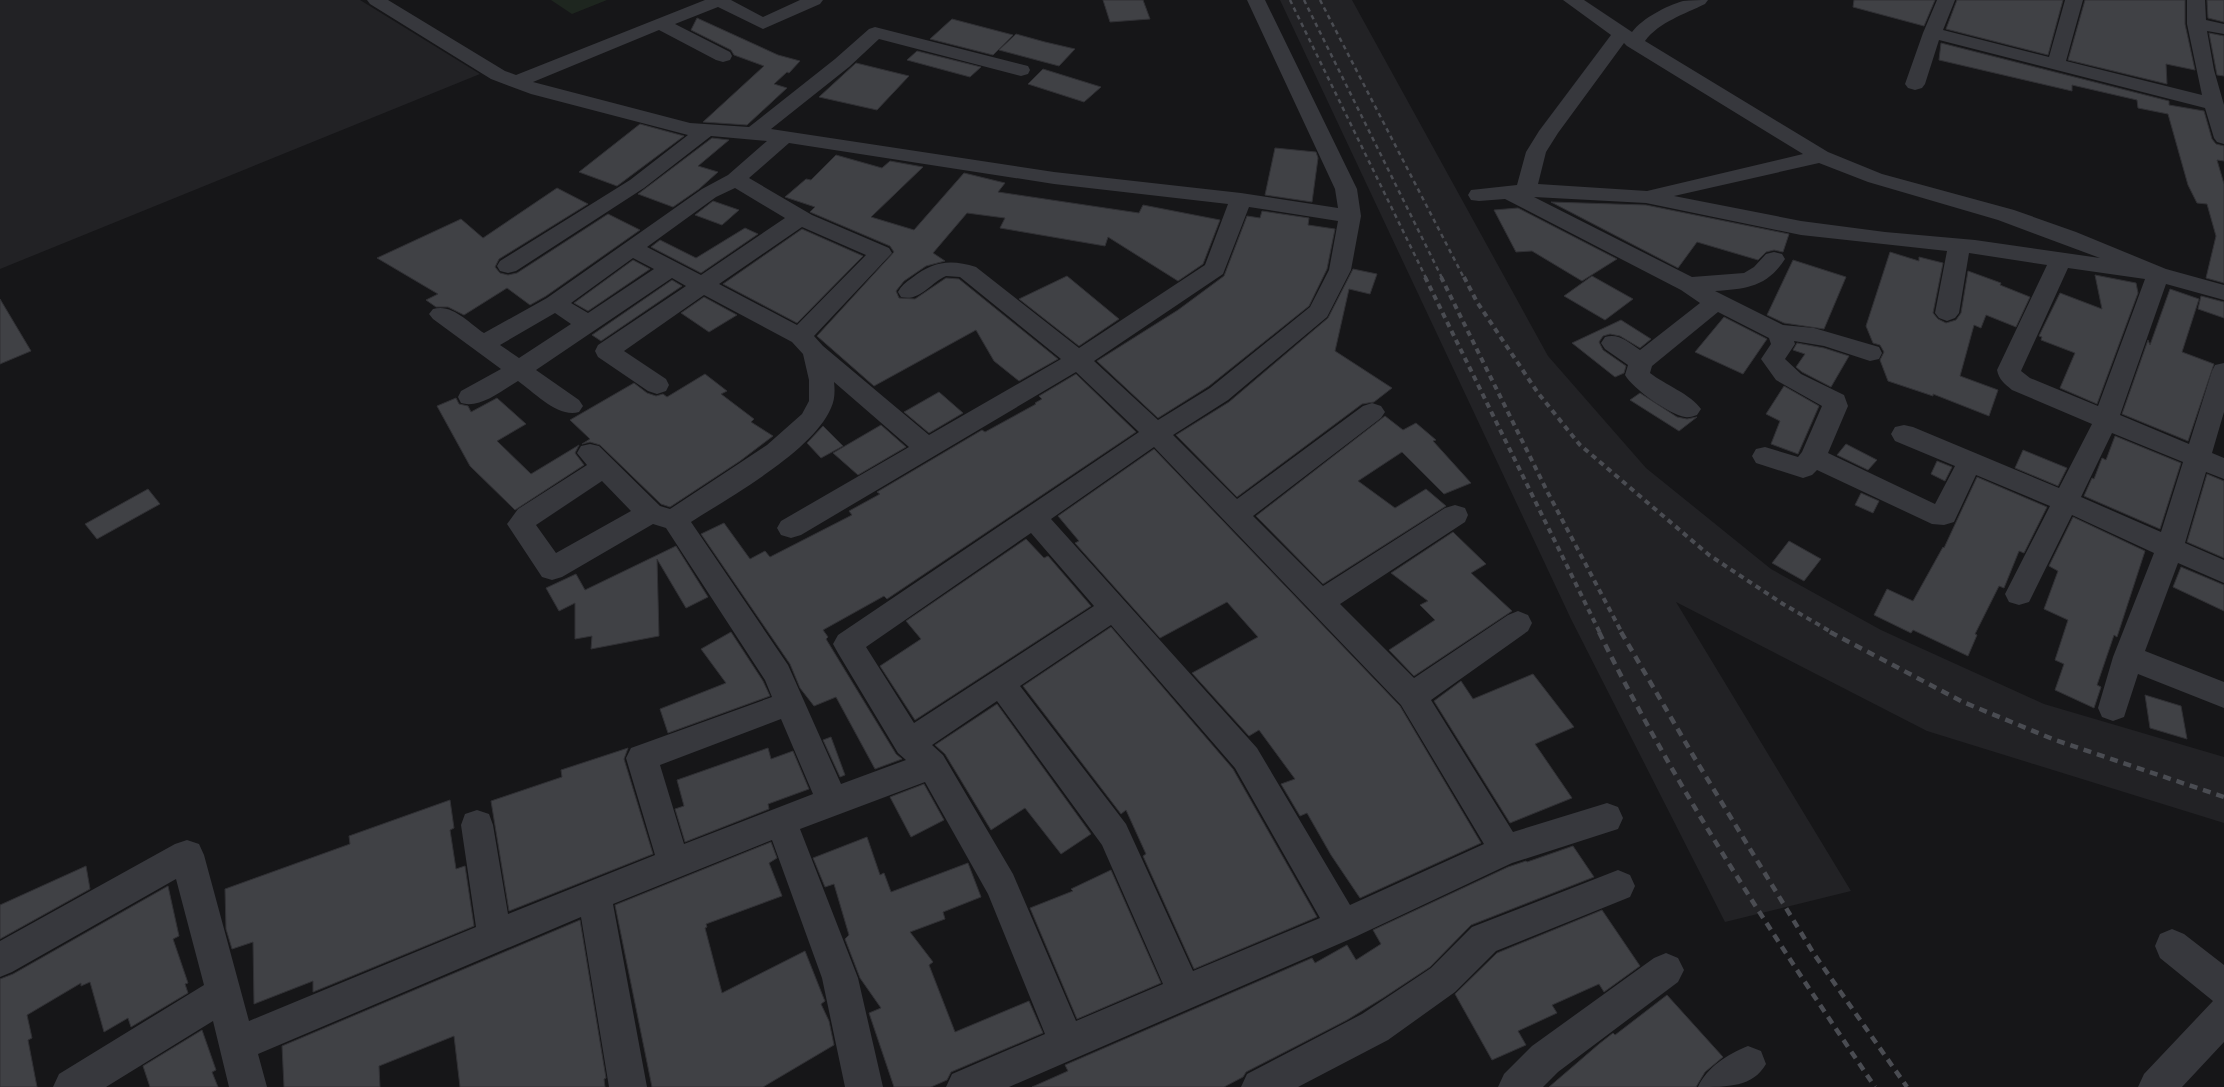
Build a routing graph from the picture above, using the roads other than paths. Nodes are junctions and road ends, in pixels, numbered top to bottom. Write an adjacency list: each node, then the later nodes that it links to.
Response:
1 (376, 0): 20 (street)
2 (405, 0): 20 (street)
3 (720, 0): 4 (street); 11 (street)
4 (814, 0)
5 (1256, 0): 34 (street)
6 (1572, 0): 15 (street)
7 (1699, 0): 15 (street)
8 (1946, 0): 14 (street)
9 (2074, 0): 17 (street)
10 (2196, 0): 12 (street)
11 (660, 23): 16 (street); 20 (street)
12 (2196, 24): 13 (street); 19 (street)
13 (2224, 29)
14 (1932, 32): 17 (street); 22 (street)
15 (1628, 38): 28 (street); 30 (street)
16 (723, 56)
17 (2056, 64): 23 (street)
18 (1021, 70): 25 (street)
19 (2205, 77): 21 (street); 23 (street)
20 (524, 79): 24 (street)
21 (2224, 80)
22 (1915, 84)
23 (2218, 114): 27 (street)
24 (708, 129): 25 (street); 40 (street)
25 (754, 133): 26 (street)
26 (784, 137): 29 (street); 33 (street)
27 (2224, 138)
28 (1821, 156): 32 (street); 42 (street)
29 (735, 180): 35 (street); 37 (street)
30 (1516, 191): 31 (street); 32 (street); 43 (street)
31 (1479, 195)
32 (1646, 196): 36 (street)
33 (1241, 199): 34 (street); 57 (street)
34 (1350, 216): 67 (street)
35 (800, 218): 44 (street); 55 (street)
36 (1959, 245): 38 (street); 50 (street)
37 (633, 249): 41 (street); 48 (street)
38 (2061, 258): 42 (street); 66 (street)
39 (1774, 259): 43 (street)
40 (508, 266)
41 (670, 268): 44 (street); 51 (street)
42 (2158, 274): 46 (street); 66 (street)
43 (1689, 285): 47 (street)
44 (703, 286): 55 (street); 61 (street)
45 (909, 292): 57 (street)
46 (2224, 293)
47 (1716, 302): 52 (street); 58 (street)
48 (555, 303): 51 (street); 54 (street)
49 (441, 314): 54 (street)
50 (1947, 314)
51 (588, 324): 59 (street)
52 (1779, 332): 56 (street); 71 (street)
53 (1612, 343): 58 (street)
54 (483, 344): 59 (street)
55 (807, 344): 69 (street); 78 (street)
56 (1870, 354)
57 (1078, 360): 67 (street); 69 (street)
58 (1641, 362): 64 (street)
59 (519, 370): 62 (street); 63 (street)
60 (2224, 371): 72 (street)
61 (657, 385)
62 (470, 397)
63 (570, 406)
64 (1688, 409)
65 (1372, 412): 76 (street)
66 (2106, 420): 72 (street); 75 (street)
67 (1156, 433): 76 (street); 79 (street)
68 (1904, 434): 73 (street)
69 (928, 448): 80 (street)
70 (1765, 456): 71 (street)
71 (1813, 457): 73 (street)
72 (2198, 458): 74 (street); 81 (street)
73 (1970, 461): 75 (street)
74 (2224, 469)
75 (2065, 501): 81 (street); 83 (street)
76 (1235, 515): 84 (street)
77 (1455, 515): 84 (street)
78 (662, 516): 78 (street); 91 (street)
79 (1033, 517): 85 (street); 93 (street)
80 (791, 528)
81 (2170, 547): 82 (street); 87 (street)
82 (2224, 572)
83 (2019, 594)
84 (1320, 602): 89 (street)
85 (1114, 608): 88 (street); 102 (street)
86 (1518, 623): 89 (street)
87 (2128, 657): 90 (street); 92 (street)
88 (1001, 684): 93 (street); 109 (street)
89 (1412, 696): 98 (street)
90 (2224, 696)
91 (790, 703): 94 (street); 99 (street)
92 (2113, 708)
93 (920, 754): 94 (street); 111 (street)
94 (833, 803): 96 (street)
95 (1607, 818): 98 (street)
96 (780, 821): 99 (street); 118 (street)
97 (477, 824): 103 (street)
98 (1506, 850): 102 (street)
99 (674, 864): 101 (street)
100 (1618, 886): 114 (street)
101 (594, 895): 103 (street); 117 (street)
102 (1343, 925): 109 (street)
103 (494, 935): 112 (street)
104 (2172, 946): 107 (street)
105 (0, 960): 108 (street)
106 (1666, 970): 121 (street)
107 (2224, 988)
108 (224, 993): 112 (street); 115 (street)
109 (1185, 993): 111 (street)
110 (2224, 1015): 123 (street)
111 (1067, 1043): 119 (street)
112 (238, 1044): 116 (street)
113 (1748, 1064): 122 (street)
114 (1303, 1078): 120 (street)
115 (72, 1087)
116 (248, 1087)
117 (628, 1087)
118 (864, 1087)
119 (965, 1087)
120 (1260, 1087)
121 (1517, 1087)
122 (1717, 1087)
123 (2157, 1087)

